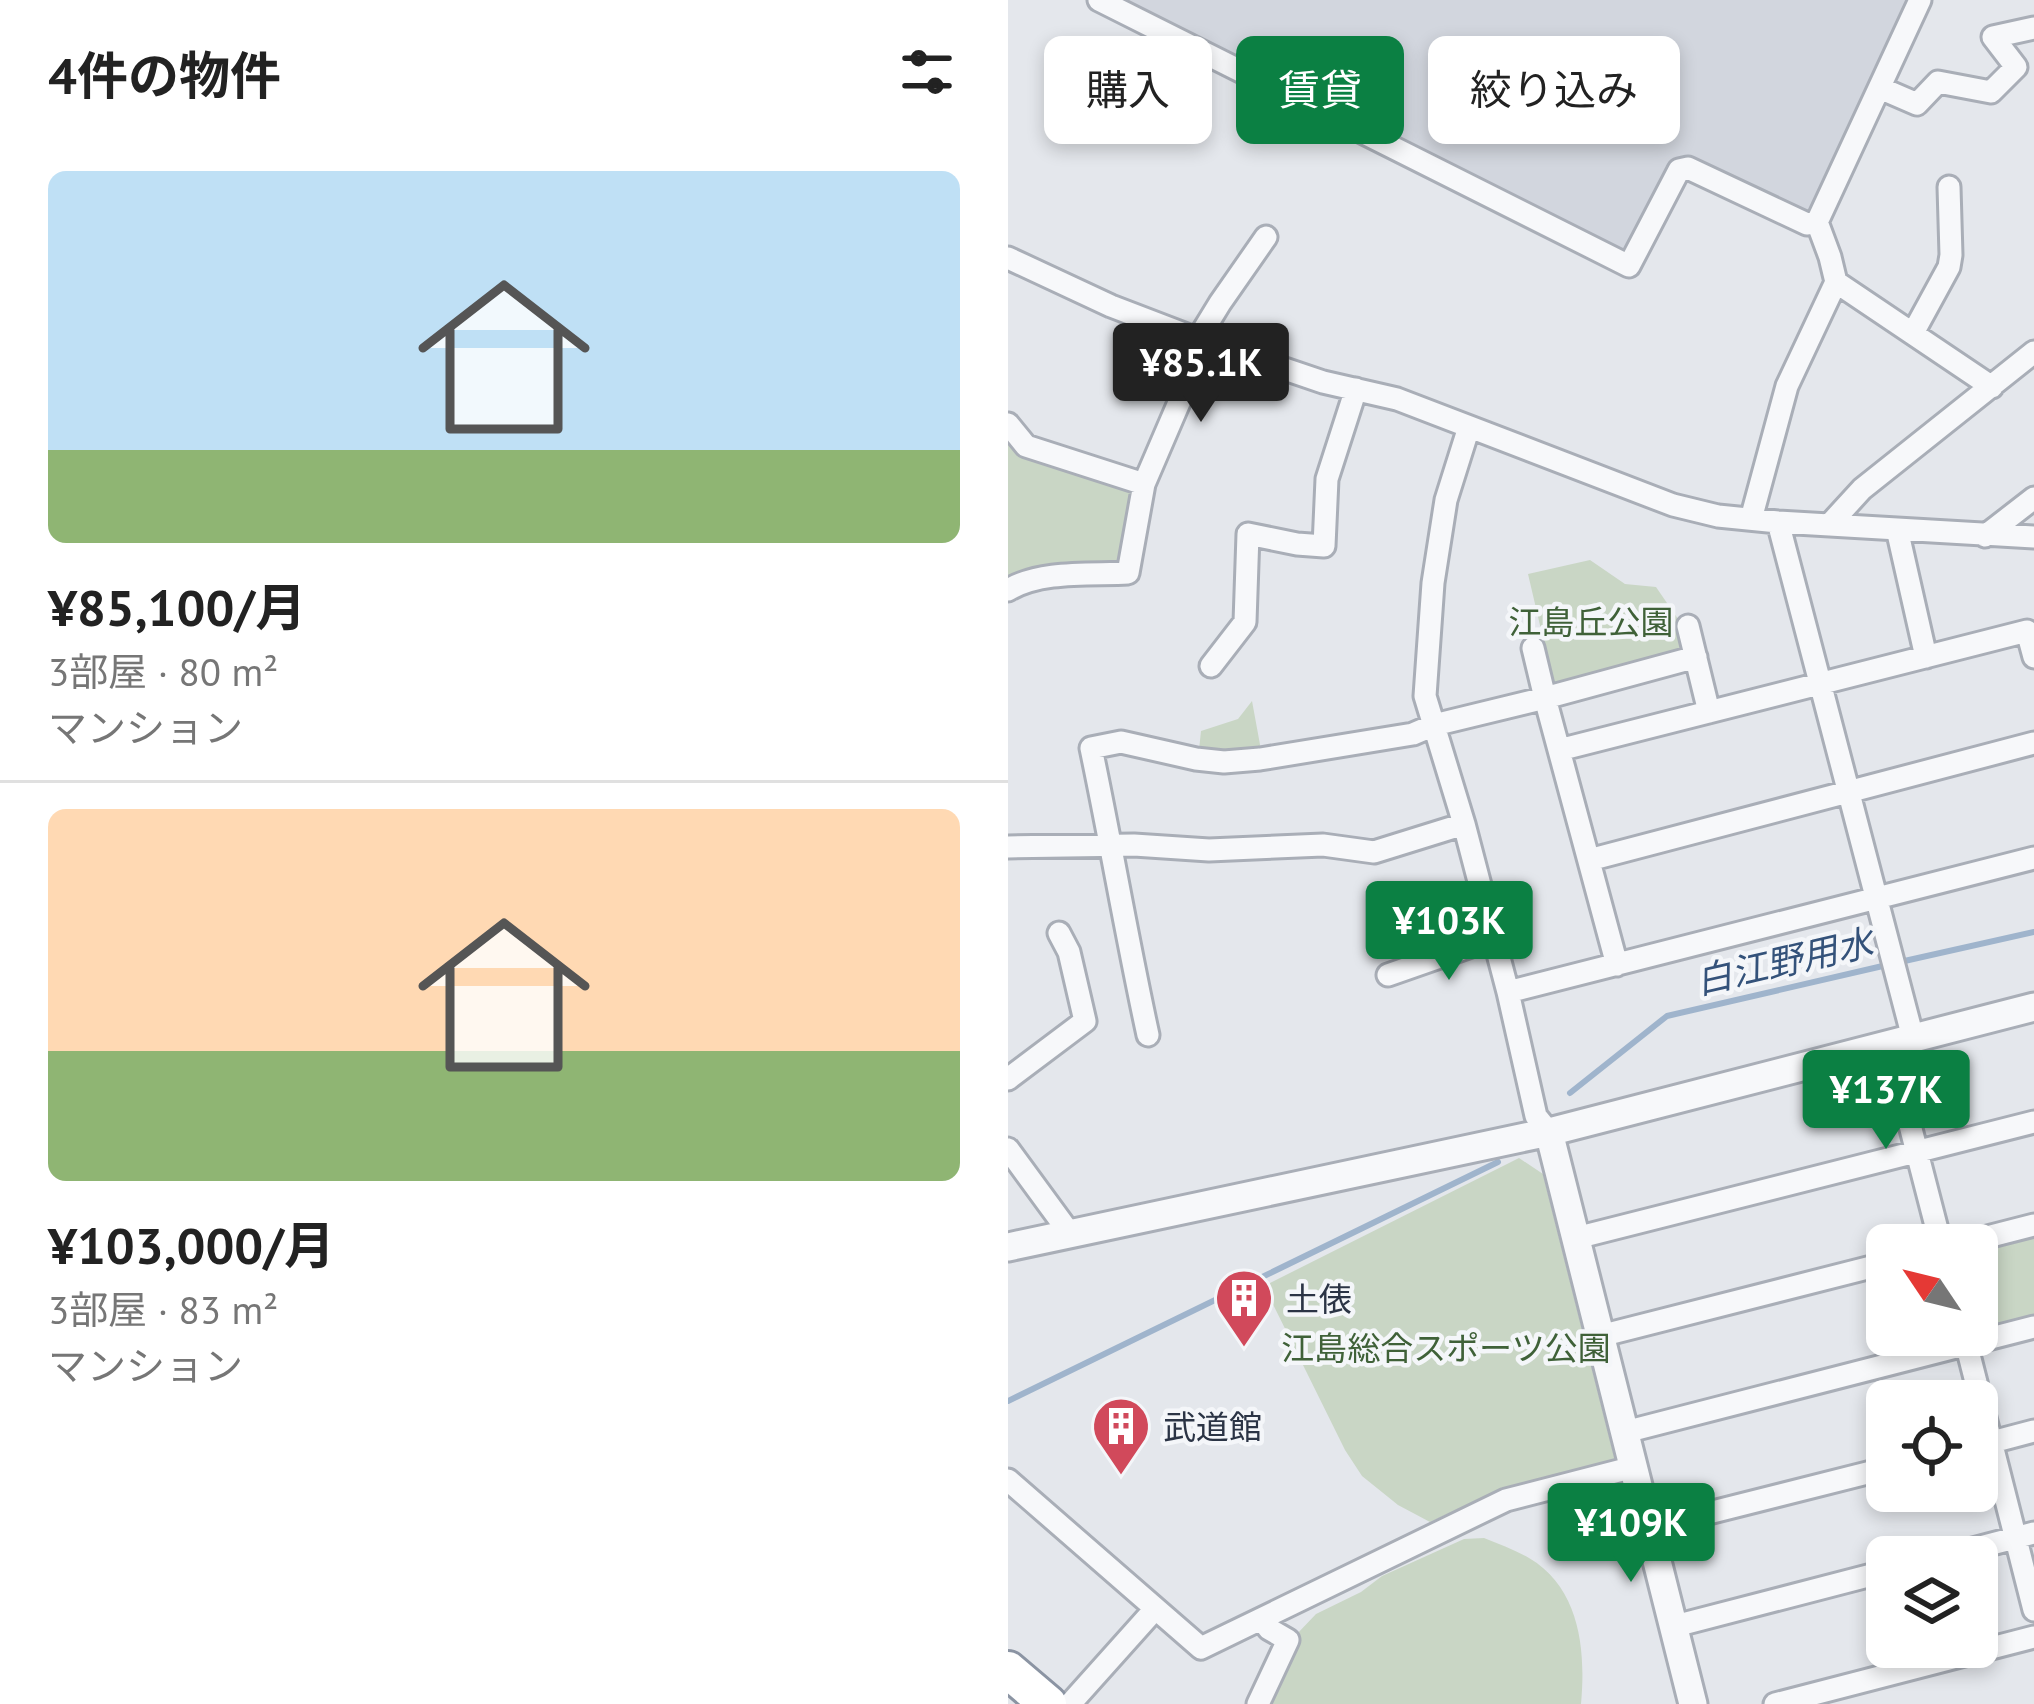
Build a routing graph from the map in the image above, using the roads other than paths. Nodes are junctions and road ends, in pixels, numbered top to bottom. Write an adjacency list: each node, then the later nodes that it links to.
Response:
1 (1099, 0): 6 (street)
2 (1920, 0): 4 (street)
3 (2034, 28): 4 (street)
4 (1880, 88): 6 (street)
5 (1948, 187): 10 (street)
6 (1817, 222): 9 (street)
7 (1266, 237): 11 (street)
8 (1008, 258): 11 (street)
9 (1836, 282): 10 (street); 19 (street)
10 (1913, 333): 13 (street)
11 (1202, 341): 14 (street); 17 (street)
12 (2034, 352): 13 (street)
13 (1992, 387): 21 (street)
14 (1356, 389): 16 (street); 31 (street)
15 (1008, 424): 17 (street)
16 (1469, 427): 19 (street); 35 (street)
17 (1144, 484): 25 (street)
18 (2034, 498): 23 (street)
19 (1751, 519): 20 (street)
20 (1778, 522): 21 (street); 32 (street)
21 (1830, 524): 22 (street)
22 (1897, 529): 23 (street); 29 (street)
23 (1985, 536): 24 (street)
24 (2034, 537)
25 (1008, 590)
26 (1688, 626): 28 (street)
27 (1533, 648): 33 (street)
28 (1696, 657): 33 (street); 34 (street)
29 (1926, 657): 30 (street); 32 (street)
30 (2034, 657)
31 (1210, 666)
32 (1820, 685): 34 (street); 38 (street)
33 (1545, 698): 35 (street); 37 (street)
34 (1709, 712): 37 (street)
35 (1434, 725): 39 (street); 41 (street)
36 (2034, 743): 38 (street)
37 (1559, 750): 43 (street)
38 (1847, 793): 43 (street); 44 (street)
39 (1464, 824): 41 (street); 46 (street)
40 (1008, 847): 41 (street)
41 (1112, 847): 51 (street)
42 (2034, 858): 44 (street)
43 (1588, 860): 47 (street)
44 (1876, 899): 47 (street); 52 (street)
45 (1059, 933): 53 (street)
46 (1494, 938): 48 (street); 49 (street)
47 (1617, 965): 49 (street)
48 (1388, 975)
49 (1508, 992): 55 (street)
50 (2034, 1007): 52 (street)
51 (1148, 1034)
52 (1901, 1041): 55 (street); 57 (street)
53 (1008, 1079)
54 (2034, 1122): 57 (street)
55 (1549, 1132): 61 (street); 62 (street)
56 (1008, 1149): 61 (street)
57 (1915, 1152): 58 (street); 62 (street)
58 (1935, 1224)
59 (2034, 1225): 60 (street)
60 (1998, 1234)
61 (1071, 1235): 63 (street)
62 (1576, 1238): 67 (street)
63 (1008, 1247)
64 (1866, 1268): 67 (street)
65 (2034, 1327): 66 (street)
66 (1998, 1334)
67 (1600, 1336): 70 (street)
68 (1907, 1356): 70 (street)
69 (2034, 1431): 71 (street)
70 (1625, 1432): 72 (street)
71 (1998, 1440)
72 (1634, 1467): 76 (street); 81 (street)
73 (1866, 1473): 76 (street)
74 (1998, 1475): 77 (street)
75 (1008, 1480): 79 (street)
76 (1649, 1528): 82 (street)
77 (2025, 1536): 80 (street)
78 (1866, 1576): 82 (street)
79 (1155, 1609): 81 (street); 86 (street)
80 (2034, 1610)
81 (1261, 1619): 87 (street)
82 (1675, 1626): 88 (street)
83 (2034, 1637): 89 (street)
84 (1008, 1670): 85 (highway)
85 (1048, 1704)
86 (1070, 1704)
87 (1258, 1704)
88 (1693, 1704)
89 (1775, 1704)

